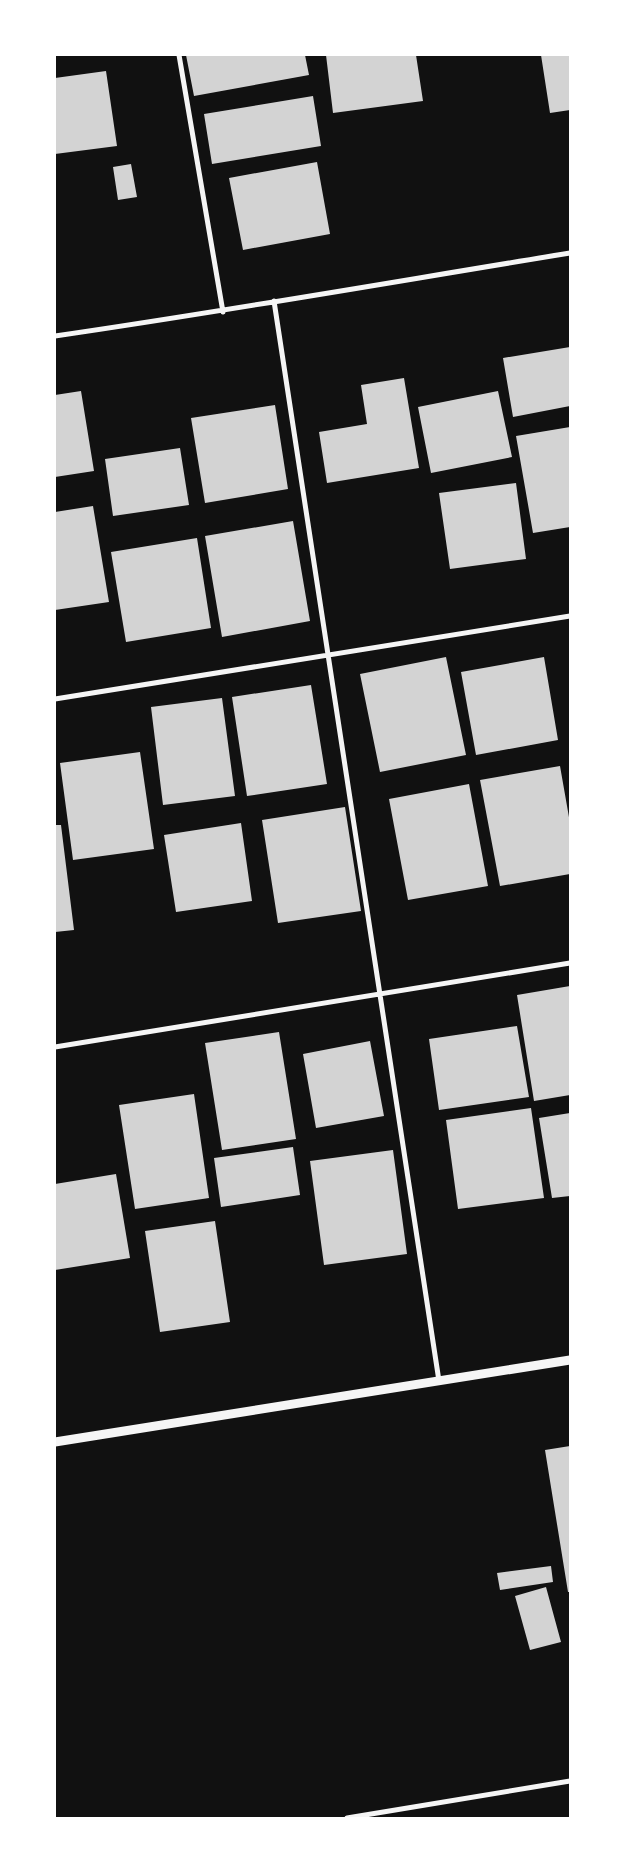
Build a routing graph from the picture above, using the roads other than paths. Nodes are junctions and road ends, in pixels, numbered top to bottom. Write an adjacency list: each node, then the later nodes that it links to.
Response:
1 (180, 55): 4 (street)
2 (570, 253): 3 (street)
3 (274, 301): 4 (street); 7 (street)
4 (223, 312): 5 (street)
5 (55, 336)
6 (570, 616): 7 (street)
7 (328, 657): 8 (street); 10 (street)
8 (55, 699)
9 (570, 963): 10 (street)
10 (380, 994): 11 (street); 13 (street)
11 (55, 1047)
12 (570, 1360): 13 (street)
13 (439, 1381): 14 (street)
14 (55, 1442)
15 (570, 1781): 16 (street)
16 (348, 1818)

